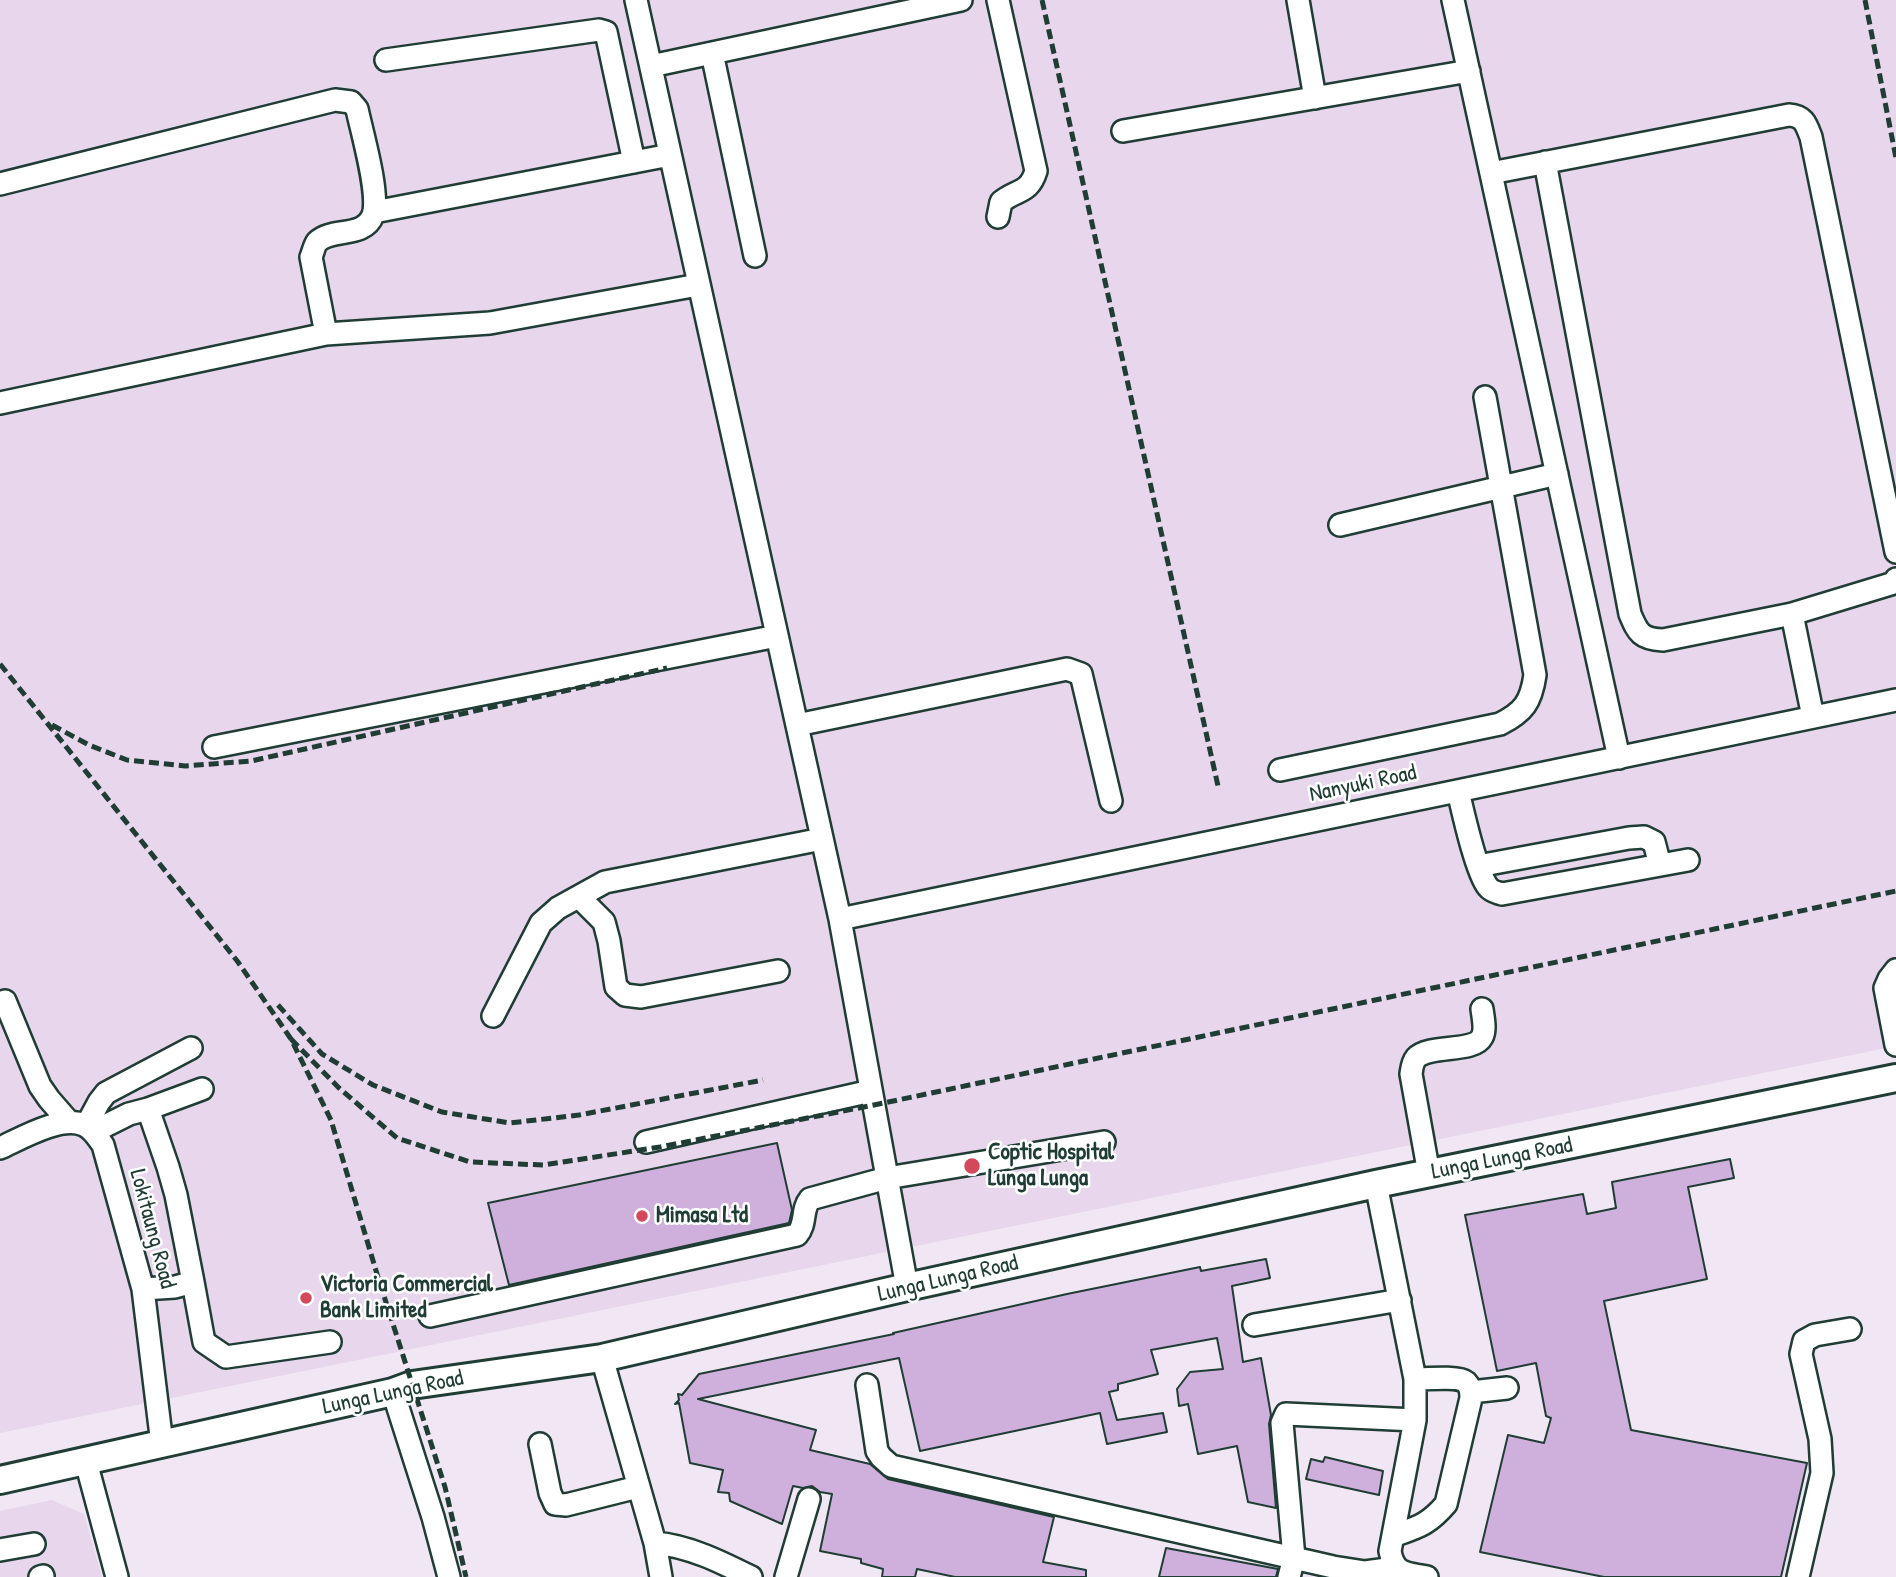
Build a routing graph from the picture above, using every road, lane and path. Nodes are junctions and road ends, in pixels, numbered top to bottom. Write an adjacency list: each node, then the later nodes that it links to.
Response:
1 (636, 0): 8 (street)
2 (961, 0): 6 (street)
3 (998, 0): 18 (street)
4 (1298, 0): 10 (street)
5 (1453, 0): 9 (street)
6 (712, 53): 8 (street); 19 (street)
7 (386, 60): 13 (street)
8 (651, 66): 12 (street)
9 (1469, 71): 10 (street); 15 (street)
10 (1315, 98): 11 (street)
11 (1123, 131)
12 (670, 155): 13 (street); 20 (street)
13 (634, 162): 17 (street)
14 (1545, 162): 15 (street); 27 (street); 29 (street)
15 (1491, 173): 24 (street)
16 (0, 184): 17 (street)
17 (374, 212): 21 (street)
18 (998, 217)
19 (755, 256)
20 (698, 285): 21 (street); 30 (street)
21 (326, 334): 23 (street)
22 (1485, 397): 25 (street)
23 (0, 403)
24 (1557, 474): 25 (street); 35 (street)
25 (1501, 488): 26 (street); 36 (street)
26 (1340, 525)
27 (1896, 552)
28 (1896, 579): 29 (street)
29 (1792, 614): 32 (street)
30 (777, 636): 33 (street); 34 (street)
31 (1896, 700): 32 (street, Nanyuki Road)
32 (1813, 717): 35 (street, Nanyuki Road)
33 (797, 725): 38 (street); 39 (street)
34 (215, 747)
35 (1619, 758): 37 (street, Nanyuki Road)
36 (1280, 769)
37 (1458, 791): 42 (street); 44 (street, Nanyuki Road)
38 (1111, 801)
39 (822, 839): 43 (street); 44 (street)
40 (1688, 860): 41 (street)
41 (1660, 865): 42 (street); 42 (street)
42 (1478, 866)
43 (579, 897): 46 (street); 49 (street)
44 (840, 919): 54 (street)
45 (1896, 970): 50 (street)
46 (778, 971)
47 (5, 1002): 56 (street, Lokitaung Road)
48 (1482, 1009): 60 (street)
49 (493, 1016)
50 (1896, 1045)
51 (191, 1048): 56 (street)
52 (1896, 1078): 60 (main road, Lunga Lunga Road)
53 (202, 1089): 55 (street)
54 (871, 1091): 57 (street); 61 (street)
55 (148, 1110): 56 (street); 63 (street)
56 (83, 1127): 59 (street); 65 (street, Lokitaung Road)
57 (646, 1142)
58 (1104, 1142): 61 (street)
59 (0, 1147)
60 (1429, 1174): 62 (main road, Lunga Lunga Road)
61 (887, 1178): 64 (street); 67 (street)
62 (1376, 1184): 64 (main road, Lunga Lunga Road); 66 (street)
63 (193, 1282): 65 (street); 70 (street)
64 (907, 1287): 71 (main road, Lunga Lunga Road)
65 (143, 1289): 78 (street, Lokitaung Road)
66 (1400, 1300): 68 (street); 72 (street)
67 (430, 1316)
68 (1254, 1325)
69 (1850, 1329): 96 (street)
70 (330, 1342)
71 (601, 1357): 75 (main road, Lunga Lunga Road); 82 (street)
72 (1415, 1379): 76 (street); 77 (street)
73 (867, 1385): 88 (street)
74 (1507, 1388): 76 (street)
75 (393, 1392): 78 (main road, Lunga Lunga Road); 91 (street)
76 (1471, 1392): 84 (street)
77 (1415, 1420): 84 (street); 88 (street)
78 (162, 1444): 80 (main road, Lunga Lunga Road)
79 (540, 1444): 82 (street)
80 (86, 1462): 81 (main road, Lunga Lunga Road); 90 (street)
81 (0, 1480)
82 (638, 1487): 85 (street)
83 (809, 1499): 94 (street)
84 (1393, 1536): 89 (street)
85 (655, 1543): 92 (street); 93 (street)
86 (34, 1544): 87 (street)
87 (0, 1550)
88 (1292, 1567): 89 (street)
89 (1395, 1568): 95 (street)
90 (117, 1577)
91 (449, 1577)
92 (661, 1577)
93 (751, 1577)
94 (786, 1577)
95 (1427, 1577)
96 (1798, 1577)

